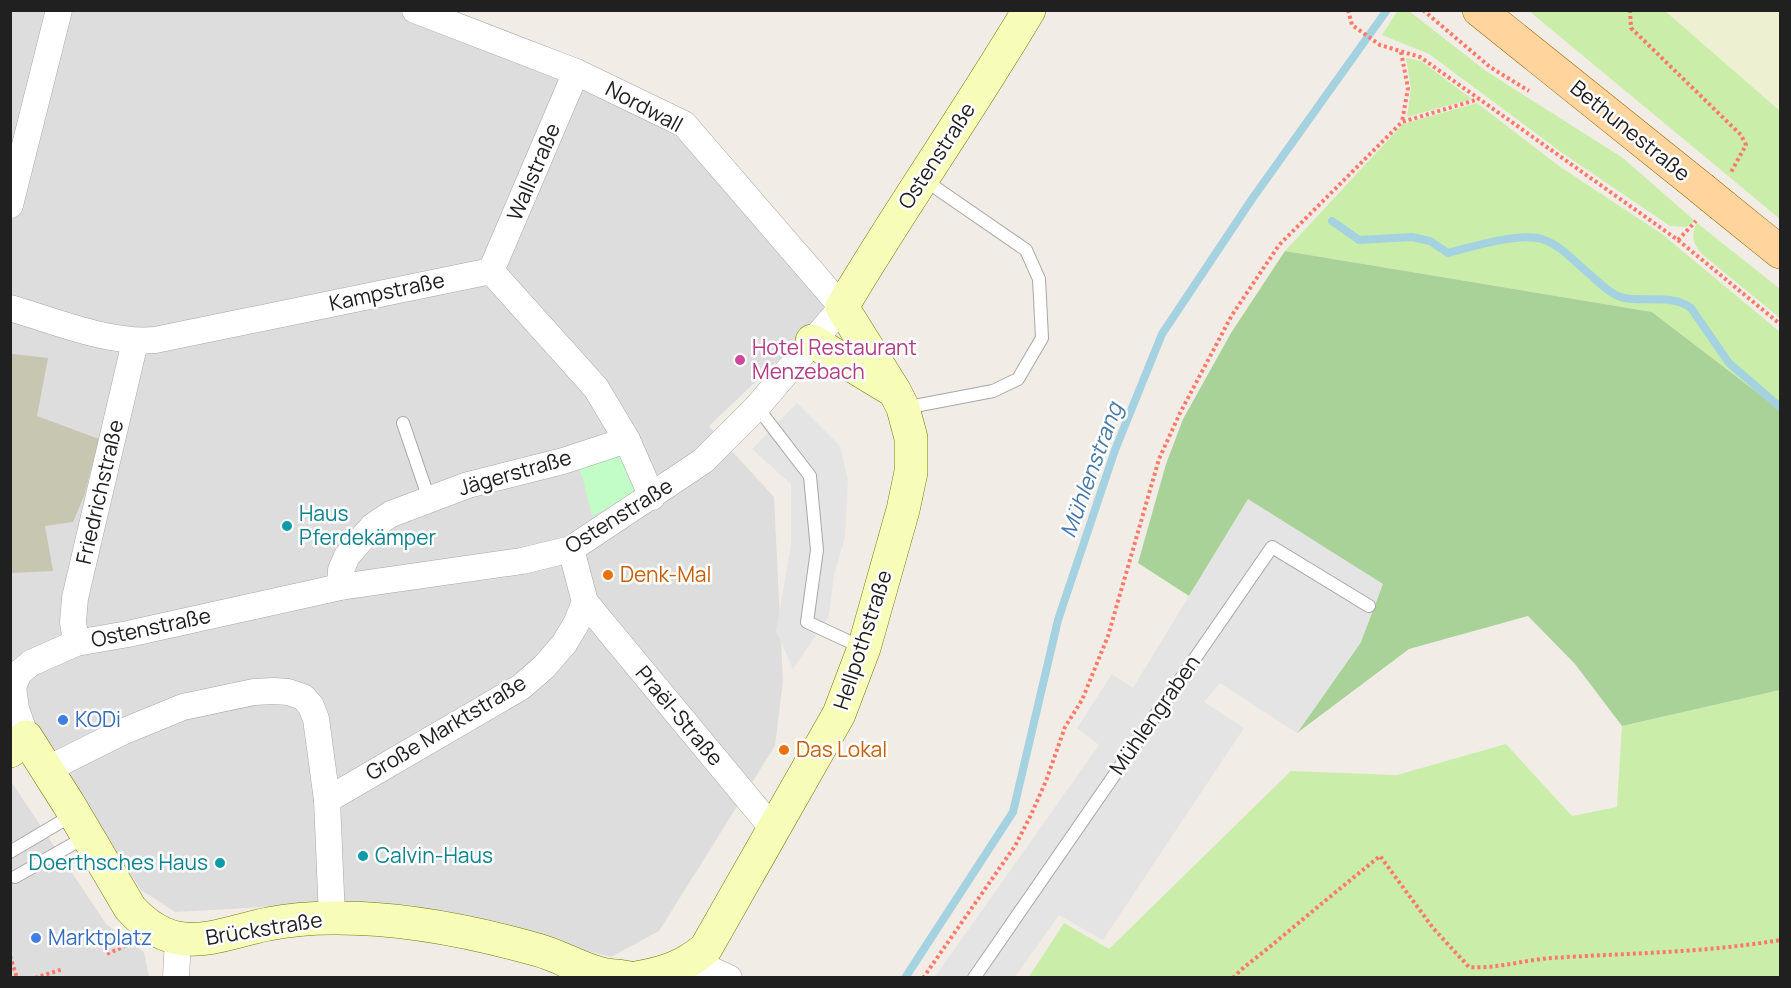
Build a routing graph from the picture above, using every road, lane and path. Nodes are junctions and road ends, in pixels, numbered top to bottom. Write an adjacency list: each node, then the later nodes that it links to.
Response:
1 (59, 10): 15 (street)
2 (415, 10): 10 (street, Nordwall)
3 (1029, 10): 13 (street, Ostenstraße)
4 (1348, 10): 9 (path)
5 (1423, 10): 8 (path)
6 (1479, 10): 14 (main road, Bethunestraße)
7 (1630, 10): 14 (path)
8 (1428, 15)
9 (1401, 52): 11 (path); 12 (path)
10 (576, 72): 18 (street, Wallstraße); 19 (street, Nordwall)
11 (1479, 99): 12 (path); 16 (path)
12 (1402, 122): 54 (path)
13 (922, 179): 19 (street, Ostenstraße); 24 (lane)
14 (1713, 196): 16 (path); 17 (main road, Bethunestraße)
15 (10, 205)
16 (1678, 240): 21 (path)
17 (1780, 252)
18 (491, 271): 23 (street, Kampstraße); 27 (street)
19 (842, 307): 22 (street, Ostenstraße); 24 (street, Hellpothstraße)
20 (10, 308): 23 (street, Kampstraße)
21 (1780, 324)
22 (812, 341): 24 (street); 25 (street, Ostenstraße)
23 (135, 342): 34 (street, Friedrichstraße)
24 (899, 400): 35 (street, Hellpothstraße)
25 (757, 407): 28 (street, Ostenstraße); 35 (lane)
26 (403, 423): 29 (lane)
27 (627, 440): 28 (street); 29 (street, Jägerstraße)
28 (652, 497): 30 (street, Ostenstraße)
29 (429, 500): 31 (street, Jägerstraße)
30 (572, 549): 31 (street, Ostenstraße); 32 (street)
31 (340, 587): 34 (street, Ostenstraße)
32 (585, 602): 38 (street, Große Marktstraße); 40 (street, Praël-Straße)
33 (1369, 606): 55 (lane, Mühlengraben)
34 (76, 643): 36 (street, Ostenstraße)
35 (864, 648): 40 (street, Hellpothstraße)
36 (16, 727): 37 (street, Brückstraße)
37 (48, 769): 38 (street); 39 (street, Brückstraße)
38 (327, 800): 43 (street)
39 (81, 824): 41 (lane); 42 (lane); 44 (street, Brückstraße)
40 (774, 830): 48 (street, Hellpothstraße)
41 (10, 852)
42 (15, 877)
43 (332, 918): 44 (street, Brückstraße); 49 (street, Brückstraße)
44 (178, 938): 52 (street)
45 (1780, 940): 56 (path)
46 (10, 956): 50 (path)
47 (63, 969): 51 (path)
48 (714, 972): 53 (street)
49 (610, 976)
50 (17, 978)
51 (35, 978)
52 (176, 978)
53 (636, 978)
54 (923, 978)
55 (974, 978)
56 (1233, 978)

